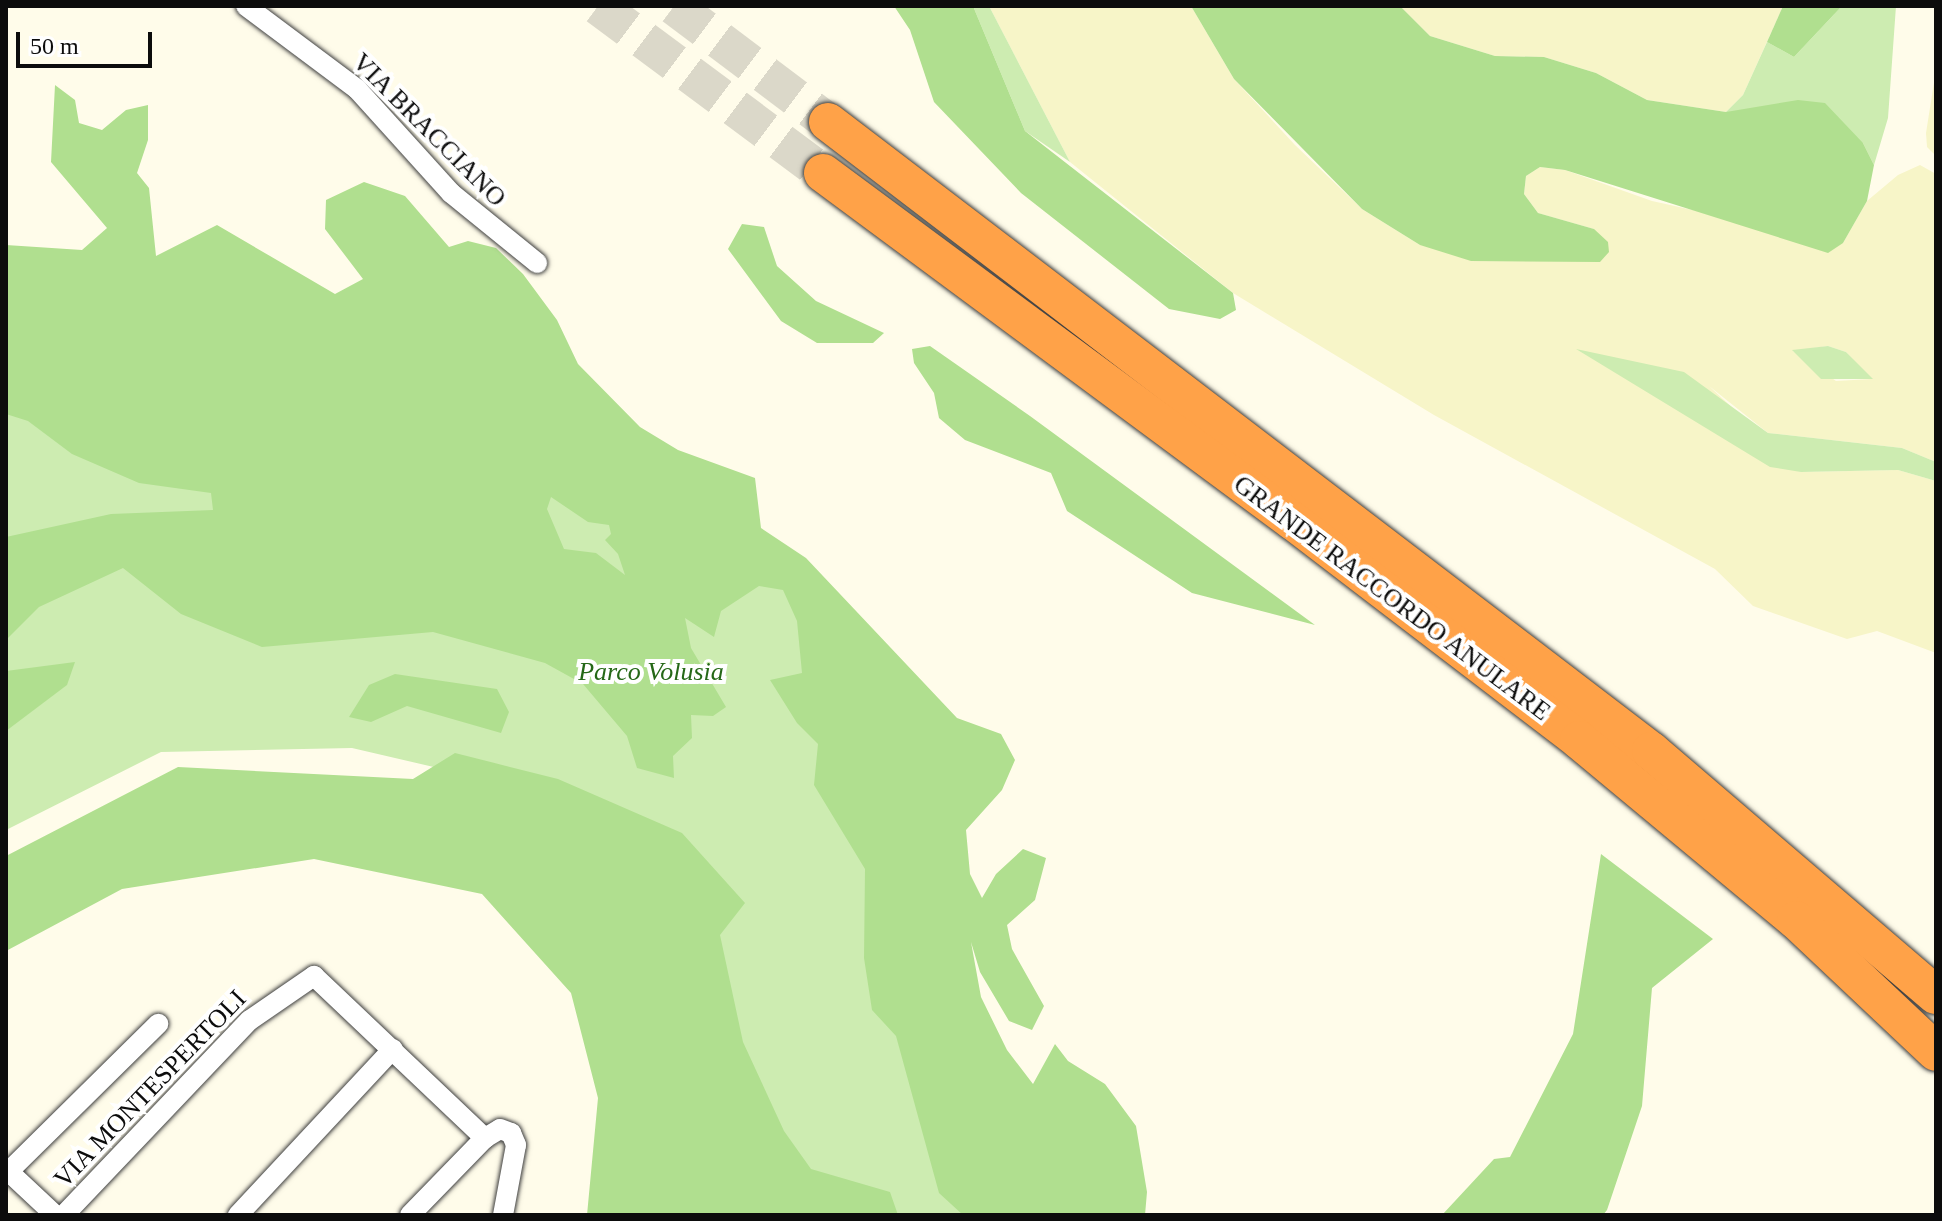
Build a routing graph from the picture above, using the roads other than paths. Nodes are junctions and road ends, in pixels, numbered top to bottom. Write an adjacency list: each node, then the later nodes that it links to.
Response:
1 (246, 6): 4 (street, VIA BRACCIANO)
2 (828, 122): 5 (highway, GRANDE RACCORDO ANULARE)
3 (823, 173): 8 (highway, GRANDE RACCORDO ANULARE)
4 (537, 263)
5 (1936, 995)
6 (158, 1024): 10 (street)
7 (393, 1049): 9 (street); 12 (street, VIA MONTESPERTOLI); 13 (street)
8 (1936, 1052)
9 (485, 1138): 14 (street); 15 (street)
10 (7, 1172): 11 (street)
11 (55, 1215)
12 (64, 1215)
13 (238, 1215)
14 (410, 1215)
15 (503, 1215)

